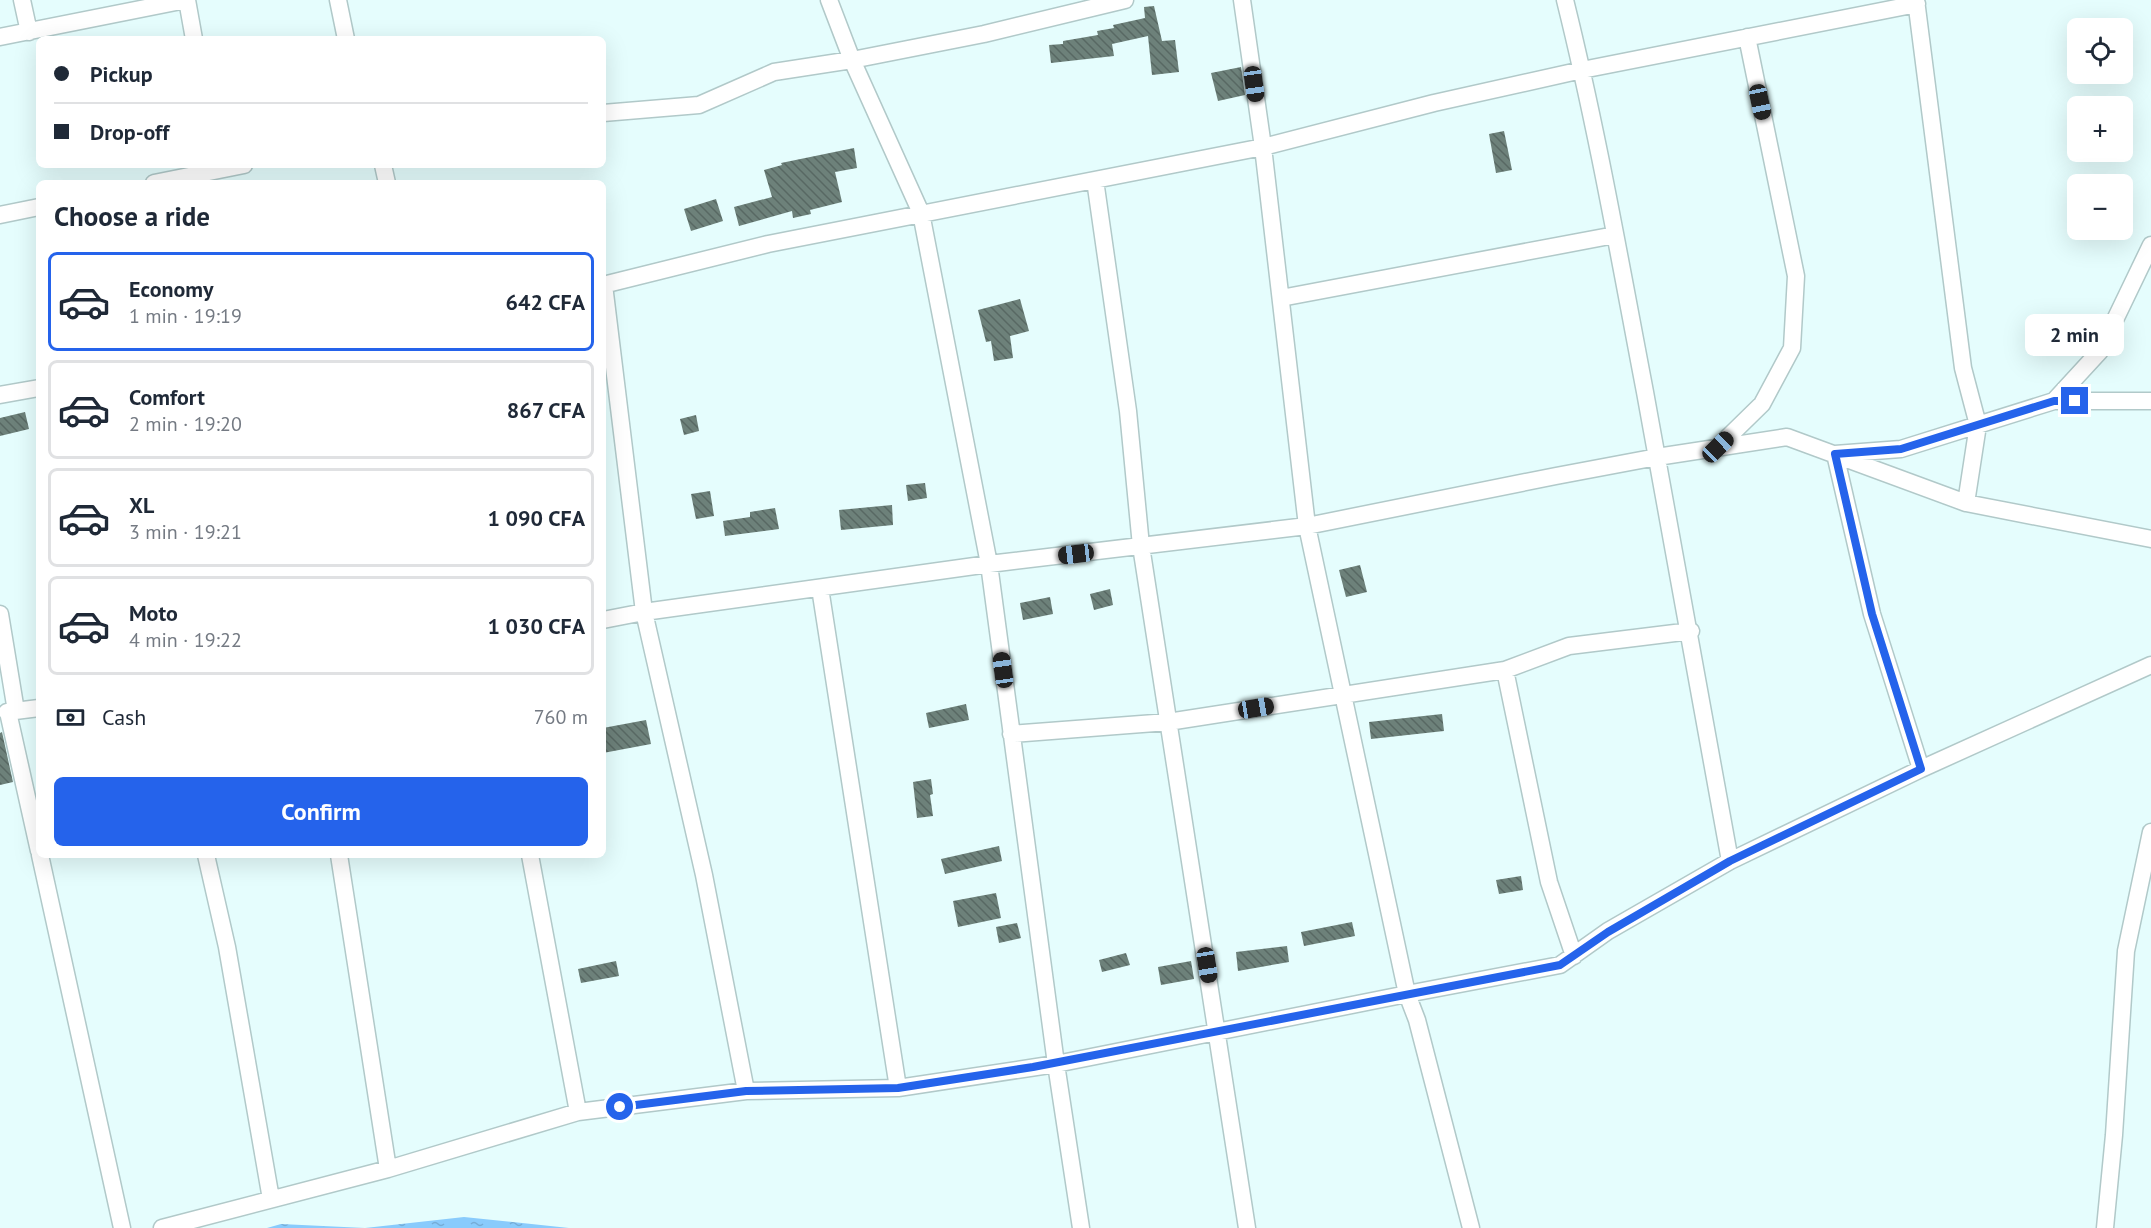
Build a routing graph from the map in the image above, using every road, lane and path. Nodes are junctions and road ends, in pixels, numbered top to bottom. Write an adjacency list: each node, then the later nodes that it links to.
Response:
1 (22, 0): 9 (street)
2 (187, 0): 9 (street); 10 (street)
3 (338, 0): 11 (street)
4 (829, 0): 14 (street)
5 (1125, 0): 14 (street)
6 (1242, 0): 17 (street)
7 (1565, 0): 15 (street)
8 (1917, 2): 12 (street); 34 (street)
9 (29, 32): 13 (street)
10 (193, 36)
11 (345, 36)
12 (1747, 37): 15 (street); 35 (street)
13 (0, 38)
14 (852, 60): 16 (street); 23 (street)
15 (1582, 70): 17 (street); 25 (street)
16 (606, 113)
17 (1263, 147): 21 (street); 28 (street)
18 (234, 168): 19 (street)
19 (218, 173): 20 (street)
20 (173, 180)
21 (1095, 180): 23 (street); 41 (street)
22 (36, 208): 24 (street)
23 (921, 213): 27 (street); 42 (street)
24 (0, 215)
25 (1616, 235): 28 (street); 37 (street)
26 (2151, 245): 33 (street)
27 (606, 284)
28 (1281, 298): 39 (street)
29 (606, 301): 44 (street)
30 (36, 389): 31 (street)
31 (0, 395)
32 (2151, 400): 33 (street)
33 (2054, 401): 34 (street)
34 (1978, 424): 36 (street); 38 (street)
35 (1718, 447): 36 (street); 37 (street)
36 (1835, 454): 38 (street); 55 (street)
37 (1657, 457): 39 (street); 47 (street)
38 (1966, 502): 40 (street)
39 (1307, 526): 41 (street); 50 (street)
40 (2151, 540)
41 (1141, 546): 42 (street); 53 (street)
42 (989, 564): 43 (street); 54 (street)
43 (820, 588): 44 (street); 67 (street)
44 (644, 612): 46 (street); 68 (street)
45 (0, 614): 52 (street)
46 (606, 619)
47 (1691, 631): 49 (street); 62 (street)
48 (2151, 665): 55 (street)
49 (1505, 670): 50 (street); 63 (street)
50 (1343, 694): 53 (street); 64 (street)
51 (36, 708): 52 (street)
52 (8, 712): 57 (street)
53 (1168, 722): 54 (street); 65 (street)
54 (1011, 734): 66 (street)
55 (1921, 769): 62 (street)
56 (2151, 832): 77 (street)
57 (36, 839)
58 (40, 858): 72 (street)
59 (207, 858): 71 (street)
60 (339, 858): 70 (street)
61 (531, 858): 69 (street)
62 (1730, 861): 63 (street)
63 (1574, 956): 64 (street)
64 (1407, 994): 65 (street); 76 (street)
65 (1218, 1031): 66 (street); 75 (street)
66 (1056, 1064): 67 (street); 74 (street)
67 (898, 1088): 68 (street)
68 (746, 1091): 69 (street)
69 (578, 1112): 70 (street)
70 (388, 1168): 71 (street)
71 (271, 1199): 73 (street)
72 (122, 1228)
73 (162, 1228)
74 (1081, 1228)
75 (1247, 1228)
76 (1472, 1228)
77 (2105, 1228)

